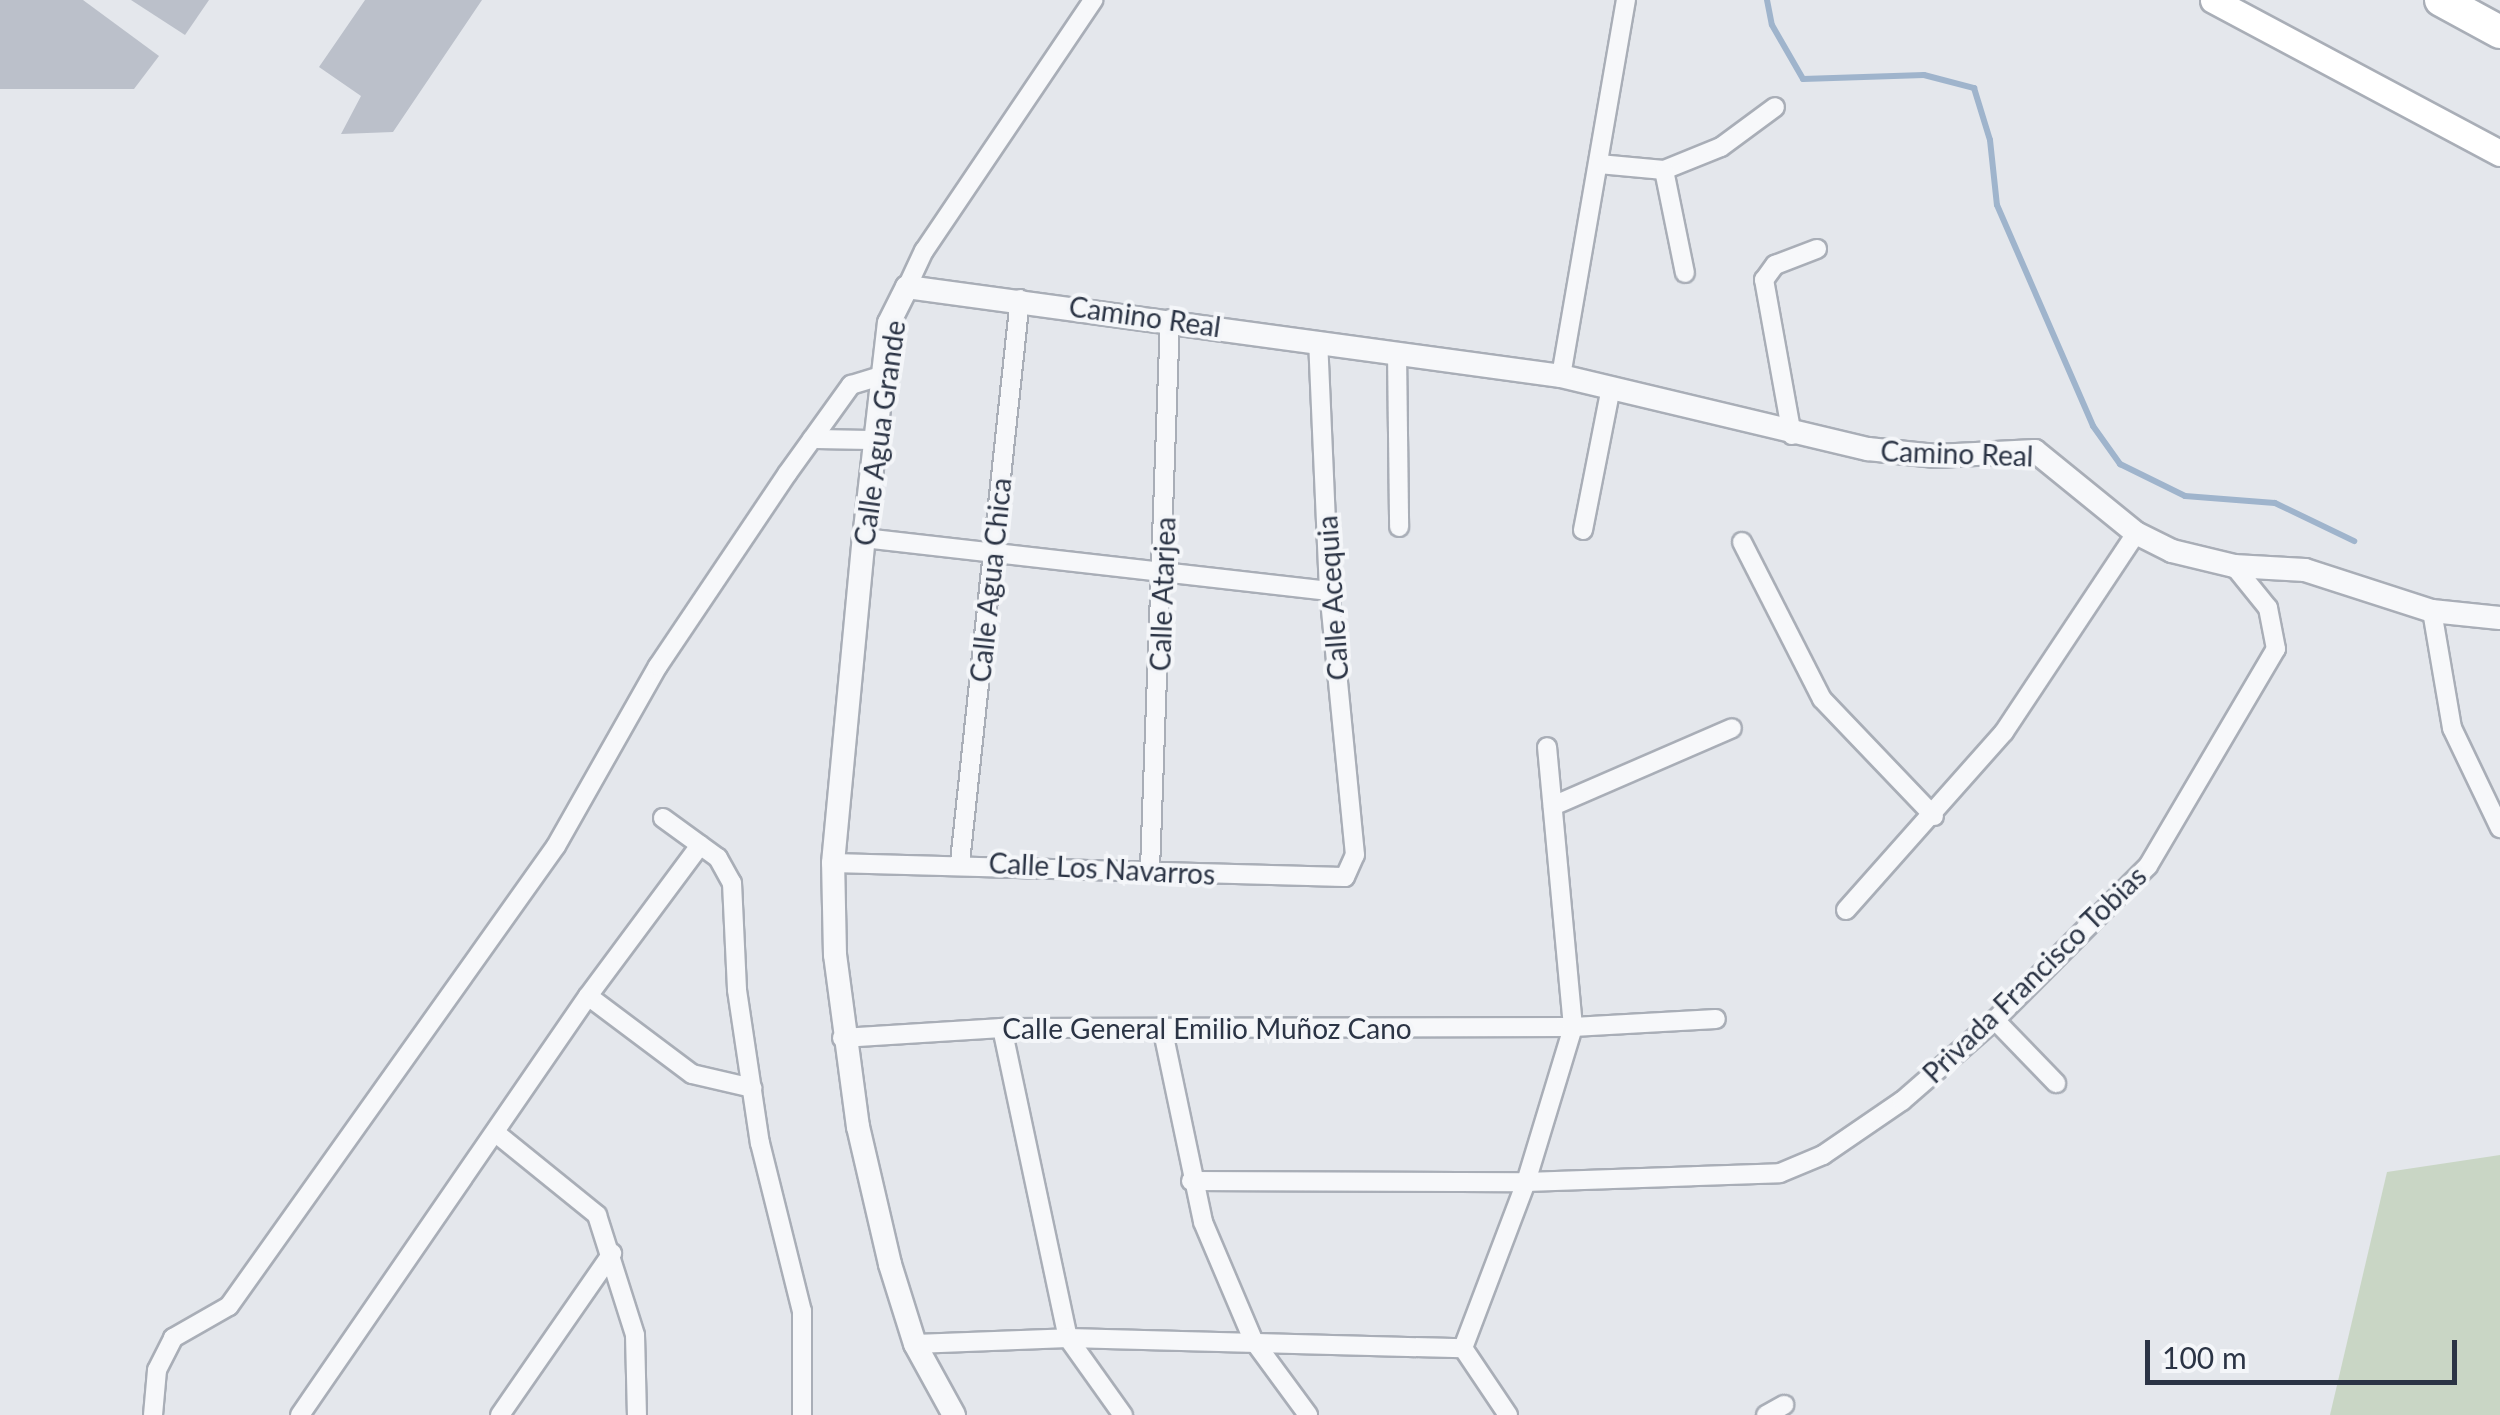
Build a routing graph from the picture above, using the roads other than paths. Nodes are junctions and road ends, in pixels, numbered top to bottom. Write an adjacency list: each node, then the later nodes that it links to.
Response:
1 (1093, 0): 14 (street, Calle Agua Grande)
2 (1626, 0): 10 (street)
3 (2213, 0): 7 (main road)
4 (2250, 0): 7 (main road)
5 (2441, 0): 6 (highway)
6 (2500, 32)
7 (2294, 43): 9 (main road)
8 (1774, 107): 11 (street)
9 (2500, 153)
10 (1599, 164): 11 (street); 20 (street)
11 (1664, 170): 13 (street)
12 (1817, 249): 22 (street)
13 (1685, 273)
14 (907, 287): 15 (street, Camino Real); 19 (street, Calle Agua Grande)
15 (1020, 299): 16 (street, Camino Real); 30 (street, Calle Agua Chica)
16 (1170, 319): 17 (street, Camino Real); 32 (street, Calle Atarjea)
17 (1318, 341): 18 (street, Camino Real); 33 (street, Calle Acequia)
18 (1397, 352): 20 (street, Camino Real); 25 (street)
19 (883, 375): 23 (street); 24 (street, Calle Agua Grande)
20 (1561, 376): 21 (street, Camino Real)
21 (1611, 388): 22 (street, Camino Real); 26 (street)
22 (1792, 435): 27 (street, Camino Real)
23 (812, 439): 24 (street); 66 (street)
24 (875, 440): 28 (street, Calle Agua Grande)
25 (1399, 527)
26 (1583, 530)
27 (2136, 534): 31 (street, Camino Real); 39 (street)
28 (864, 538): 30 (street); 45 (street, Calle Agua Grande)
29 (1742, 542): 39 (street)
30 (992, 555): 32 (street); 44 (street, Calle Agua Chica)
31 (2234, 566): 34 (street, Camino Real); 50 (street, Privada Francisco Tobias)
32 (1164, 576): 33 (street); 46 (street, Calle Atarjea)
33 (1328, 591): 43 (street, Calle Acequia)
34 (2432, 611): 35 (street, Camino Real); 41 (street)
35 (2500, 618)
36 (1732, 728): 38 (street)
37 (1547, 747): 38 (street)
38 (1553, 806): 52 (street)
39 (1934, 816): 47 (street)
40 (663, 818): 42 (street)
41 (2500, 828)
42 (700, 845): 48 (street); 56 (street)
43 (1355, 855): 46 (street, Calle Los Navarros)
44 (960, 862): 45 (street, Calle Los Navarros); 46 (street, Calle Los Navarros)
45 (833, 863): 54 (street, Calle Agua Grande)
46 (1150, 870)
47 (1846, 910)
48 (588, 996): 56 (street); 57 (street)
49 (1716, 1019): 52 (street, Calle General Emilio Muñoz Cano)
50 (1995, 1020): 55 (street); 59 (street, Privada Francisco Tobias)
51 (1162, 1026): 52 (street, Calle General Emilio Muñoz Cano); 53 (street, Calle General Emilio Muñoz Cano); 58 (street)
52 (1572, 1027): 59 (street)
53 (1002, 1028): 54 (street, Calle General Emilio Muñoz Cano); 61 (street)
54 (842, 1038): 63 (street, Calle Agua Grande)
55 (2056, 1082)
56 (752, 1088): 70 (street)
57 (496, 1134): 60 (street); 67 (street)
58 (1191, 1181): 59 (street); 62 (street)
59 (1526, 1182): 64 (street)
60 (612, 1253): 68 (street); 69 (street)
61 (1068, 1338): 62 (street); 63 (street); 72 (street)
62 (1253, 1340): 64 (street); 73 (street)
63 (915, 1344): 71 (street, Calle Agua Grande)
64 (1462, 1348): 74 (street)
65 (1784, 1405): 75 (street)
66 (153, 1415)
67 (300, 1415)
68 (500, 1415)
69 (638, 1415)
70 (802, 1415)
71 (954, 1415)
72 (1123, 1415)
73 (1308, 1415)
74 (1508, 1415)
75 (1766, 1415)

